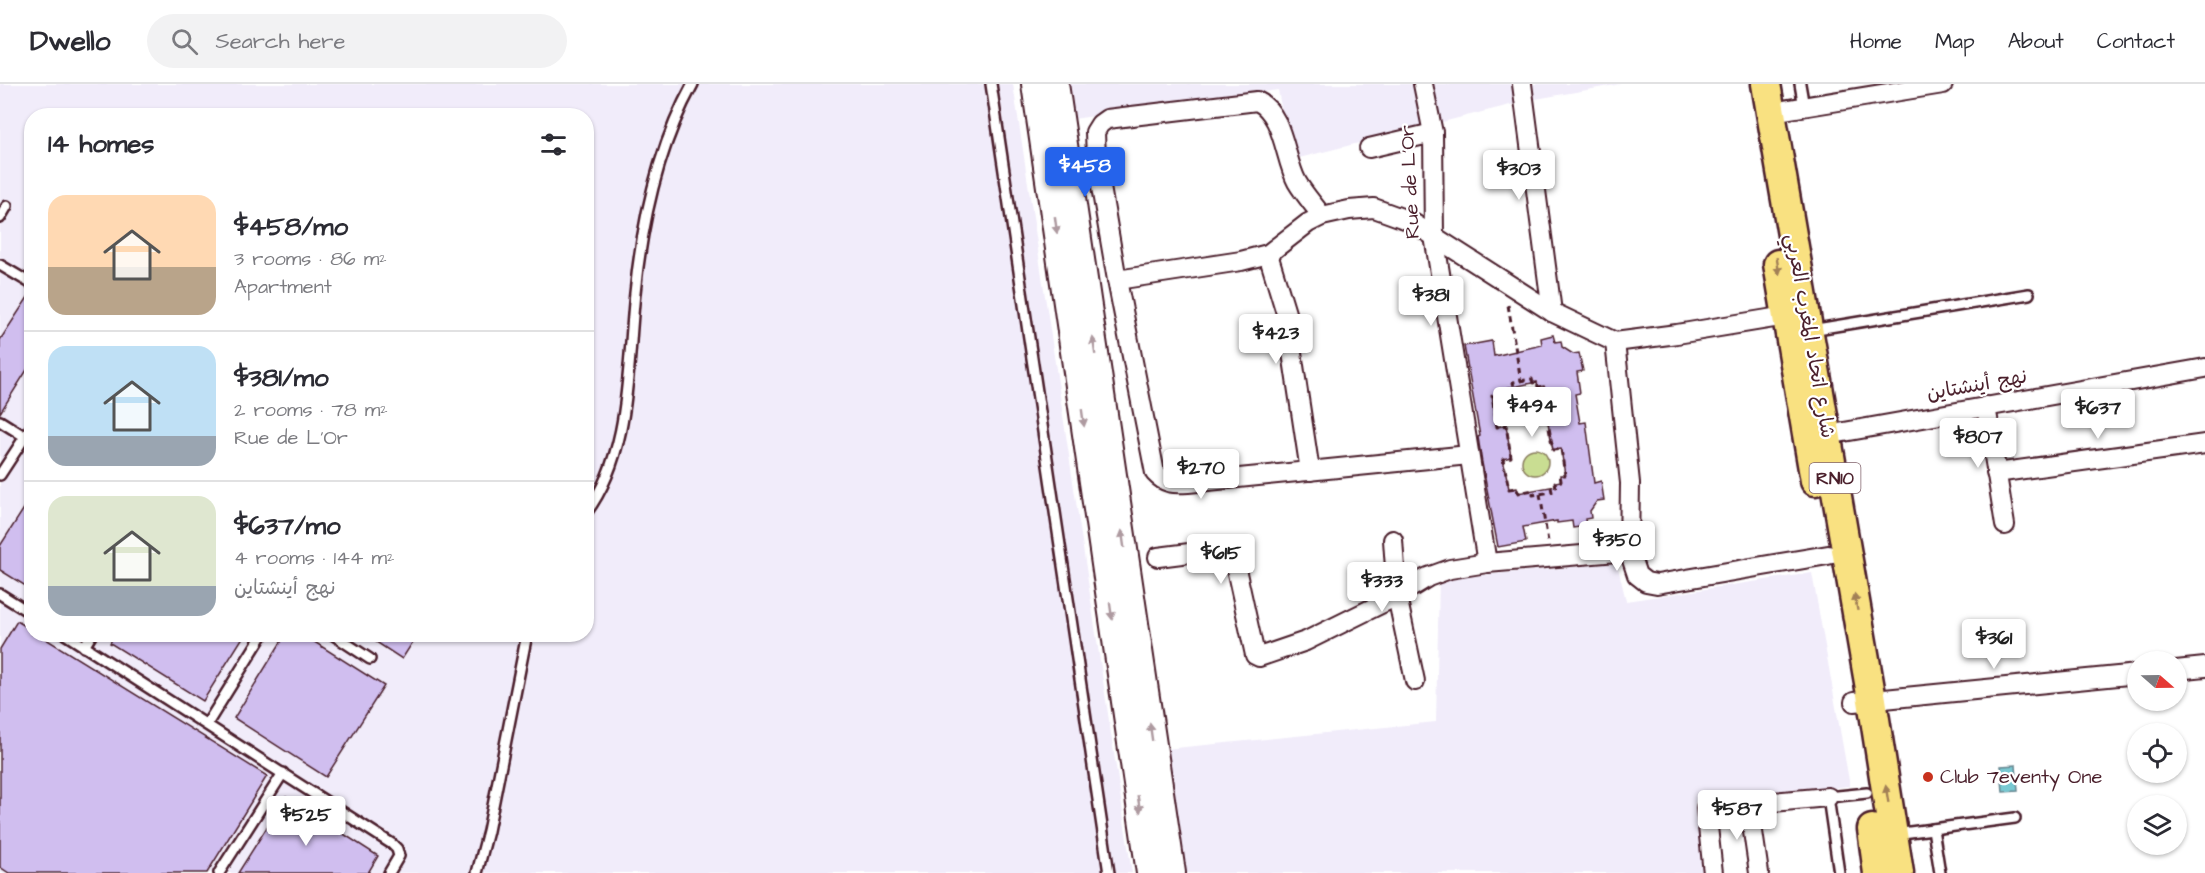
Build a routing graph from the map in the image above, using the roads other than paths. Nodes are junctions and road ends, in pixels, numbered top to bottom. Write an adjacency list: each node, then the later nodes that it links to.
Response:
1 (693, 84): 38 (lane)
2 (991, 84): 71 (lane)
3 (1035, 84): 72 (street, one-way to 72)
4 (1055, 84): 73 (street, one-way to 4)
5 (1423, 84): 13 (street, Rue de L'Or)
6 (1522, 84): 24 (street)
7 (1749, 84): 25 (main road, شارع اتحاد المغرب العربي / RN10, one-way to 25)
8 (1766, 84): 12 (main road, شارع اتحاد المغرب العربي / RN10)
9 (1800, 84): 11 (lane)
10 (1943, 84): 11 (street)
11 (1803, 107): 12 (street)
12 (1771, 112): 25 (main road, شارع اتحاد المغرب العربي / RN10)
13 (1433, 133): 14 (street); 18 (street, Rue de L'Or)
14 (1369, 148)
15 (7, 206): 17 (lane)
16 (1322, 216): 18 (street); 19 (street); 22 (street)
17 (0, 218)
18 (1434, 236): 24 (street); 34 (street, Rue de L'Or)
19 (1268, 254): 22 (street); 35 (street)
20 (0, 265): 21 (lane)
21 (24, 279)
22 (1117, 280): 35 (street)
23 (2029, 294): 25 (lane)
24 (1552, 312): 26 (street)
25 (1798, 323): 26 (street); 30 (main road, شارع اتحاد المغرب العربي / RN10); 42 (main road, شارع اتحاد المغرب العربي / RN10)
26 (1615, 342): 41 (street)
27 (2205, 368): 28 (street, نهج أينشتاين)
28 (1986, 406): 30 (street, نهج أينشتاين); 36 (street)
29 (0, 421): 31 (lane)
30 (1827, 435): 59 (main road, شارع اتحاد المغرب العربي / RN10, one-way to 30)
31 (24, 436)
32 (24, 444): 37 (lane)
33 (2205, 444): 36 (street)
34 (1469, 455): 35 (street); 44 (street, Rue de L'Or)
35 (1310, 471)
36 (1996, 473): 39 (street)
37 (0, 475)
38 (594, 502)
39 (2005, 525)
40 (1393, 540): 46 (street)
41 (1629, 551): 42 (street); 44 (street)
42 (1828, 555): 59 (main road, شارع اتحاد المغرب العربي / RN10)
43 (1158, 557): 46 (street)
44 (1487, 563): 46 (street)
45 (1, 596): 47 (lane)
46 (1397, 596): 58 (street)
47 (24, 609)
48 (77, 642): 53 (lane)
49 (87, 642): 53 (lane)
50 (258, 642): 60 (lane)
51 (345, 642): 54 (lane)
52 (525, 642): 70 (lane)
53 (84, 647): 60 (lane)
54 (370, 658)
55 (2205, 667): 56 (street)
56 (2187, 669)
57 (2127, 675): 59 (street)
58 (1415, 681)
59 (1863, 701): 62 (main road, شارع اتحاد المغرب العربي / RN10); 67 (main road, شارع اتحاد المغرب العربي / RN10, one-way to 59)
60 (207, 724): 61 (lane)
61 (283, 773): 68 (lane); 69 (lane)
62 (1867, 793): 63 (lane); 77 (main road, شارع اتحاد المغرب العربي / RN10)
63 (1828, 797): 64 (street); 76 (lane)
64 (1749, 804): 74 (street); 75 (street)
65 (2015, 818): 66 (lane)
66 (1933, 829): 67 (lane); 79 (lane)
67 (1893, 834): 78 (main road, شارع اتحاد المغرب العربي / RN10)
68 (219, 873)
69 (389, 873)
70 (477, 873)
71 (1109, 873)
72 (1150, 873)
73 (1172, 873)
74 (1713, 873)
75 (1759, 873)
76 (1839, 873)
77 (1878, 873)
78 (1899, 873)
79 (1940, 873)

